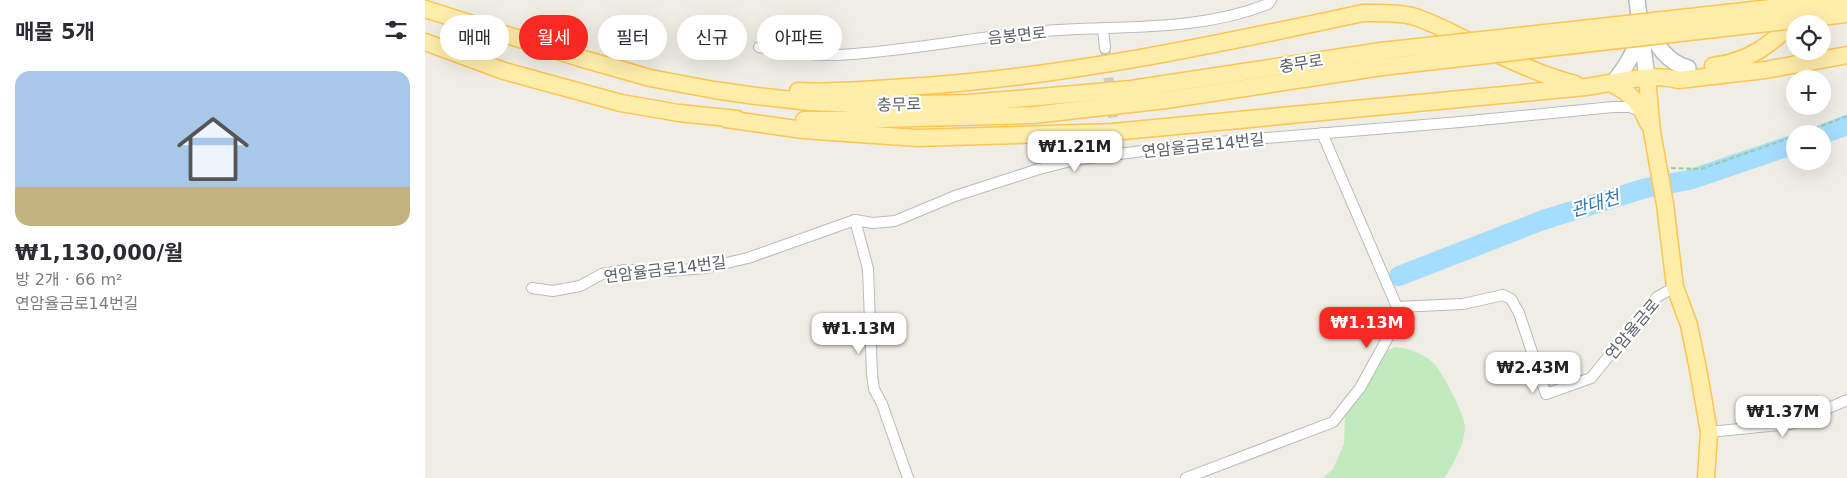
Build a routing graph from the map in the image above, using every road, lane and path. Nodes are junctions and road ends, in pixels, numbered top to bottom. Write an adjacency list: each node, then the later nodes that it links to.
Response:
1 (1271, 0): 7 (street, 음봉면로)
2 (1818, 0): 13 (main road)
3 (1843, 0): 16 (main road, 충무로, bridge)
4 (1638, 6): 8 (street); 13 (street)
5 (425, 9): 16 (main road, 충무로)
6 (1847, 14): 21 (main road, 충무로, bridge)
7 (1103, 29): 10 (street); 11 (street, 음봉면로)
8 (1641, 29): 15 (street); 17 (street)
9 (425, 42): 21 (main road, 충무로)
10 (1105, 48)
11 (842, 54)
12 (1847, 55): 14 (main road)
13 (1688, 68): 14 (main road)
14 (1666, 76): 15 (main road)
15 (1647, 78): 17 (main road); 23 (main road)
16 (668, 82): 18 (main road)
17 (1612, 84): 18 (main road); 19 (main road)
18 (1586, 86): 21 (main road)
19 (1643, 113): 23 (main road); 24 (street, 연암율금로14번길)
20 (1847, 116): 22 (path)
21 (726, 119)
22 (1824, 125)
23 (1652, 132): 28 (main road)
24 (1322, 133): 27 (street, 연암율금로14번길); 32 (street)
25 (1115, 137): 27 (street)
26 (1786, 139): 28 (path)
27 (1118, 154): 29 (street, 연암율금로14번길)
28 (1660, 174): 30 (main road, 연암율금로)
29 (855, 220): 31 (street, 연암율금로14번길); 35 (street)
30 (1675, 287): 32 (street, 연암율금로); 34 (main road, 연암율금로)
31 (532, 288)
32 (1397, 307): 36 (street)
33 (1847, 400): 34 (street)
34 (1709, 432): 37 (main road, 연암율금로)
35 (909, 478)
36 (1186, 478)
37 (1706, 478)

